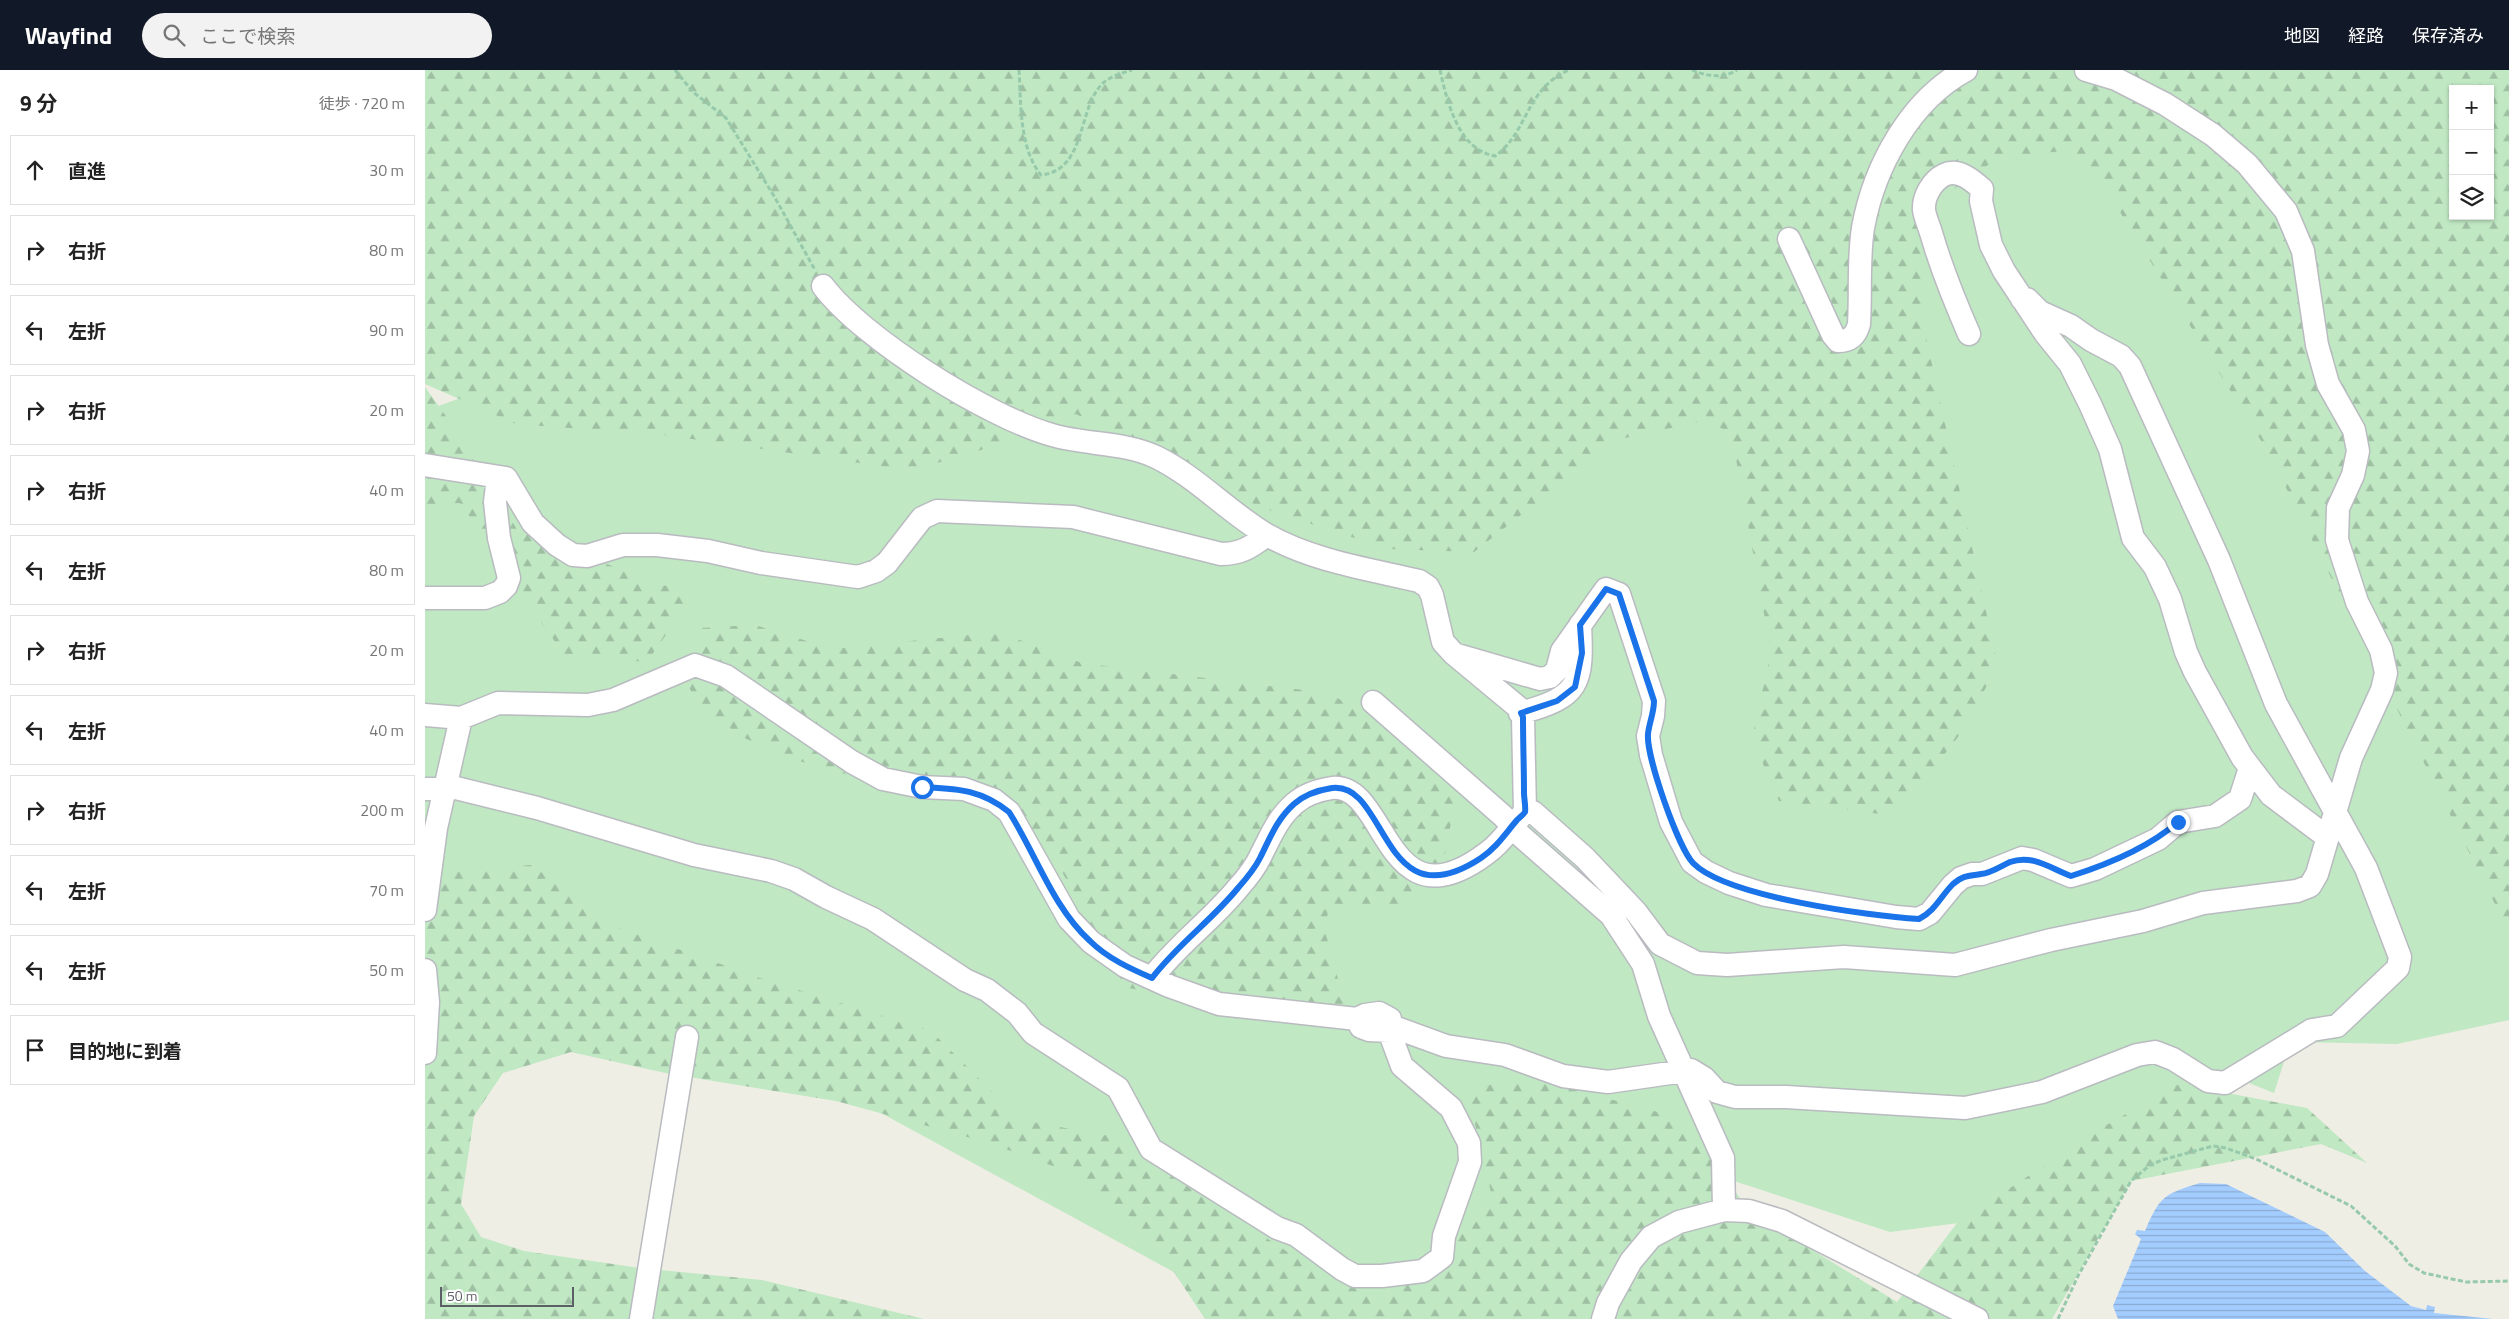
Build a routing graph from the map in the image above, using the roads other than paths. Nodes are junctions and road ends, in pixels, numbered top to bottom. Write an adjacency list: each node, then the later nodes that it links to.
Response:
1 (1966, 70): 3 (street)
2 (2086, 70): 19 (street)
3 (1789, 239)
4 (823, 286): 9 (street)
5 (2022, 299): 6 (street); 17 (street); 19 (street)
6 (1969, 334)
7 (425, 465): 8 (street)
8 (498, 477): 9 (street); 10 (street)
9 (1267, 535): 12 (street)
10 (425, 598)
11 (1580, 625): 12 (street); 14 (street); 17 (street)
12 (1454, 654): 14 (street)
13 (1373, 702): 20 (street)
14 (1521, 713): 20 (street)
15 (425, 715): 16 (street)
16 (461, 718): 18 (street); 24 (street)
17 (2250, 768): 21 (street)
18 (435, 788): 22 (street); 25 (street)
19 (2333, 812): 21 (street); 28 (street)
20 (1519, 819): 21 (street); 24 (street); 28 (street)
21 (2327, 837)
22 (425, 910)
23 (425, 970): 27 (street)
24 (1152, 978): 25 (street)
25 (1390, 1028): 28 (street)
26 (687, 1037): 30 (street)
27 (425, 1053)
28 (1684, 1070): 29 (street)
29 (1724, 1210): 31 (street); 32 (street)
30 (641, 1319)
31 (1603, 1319)
32 (1977, 1319)

